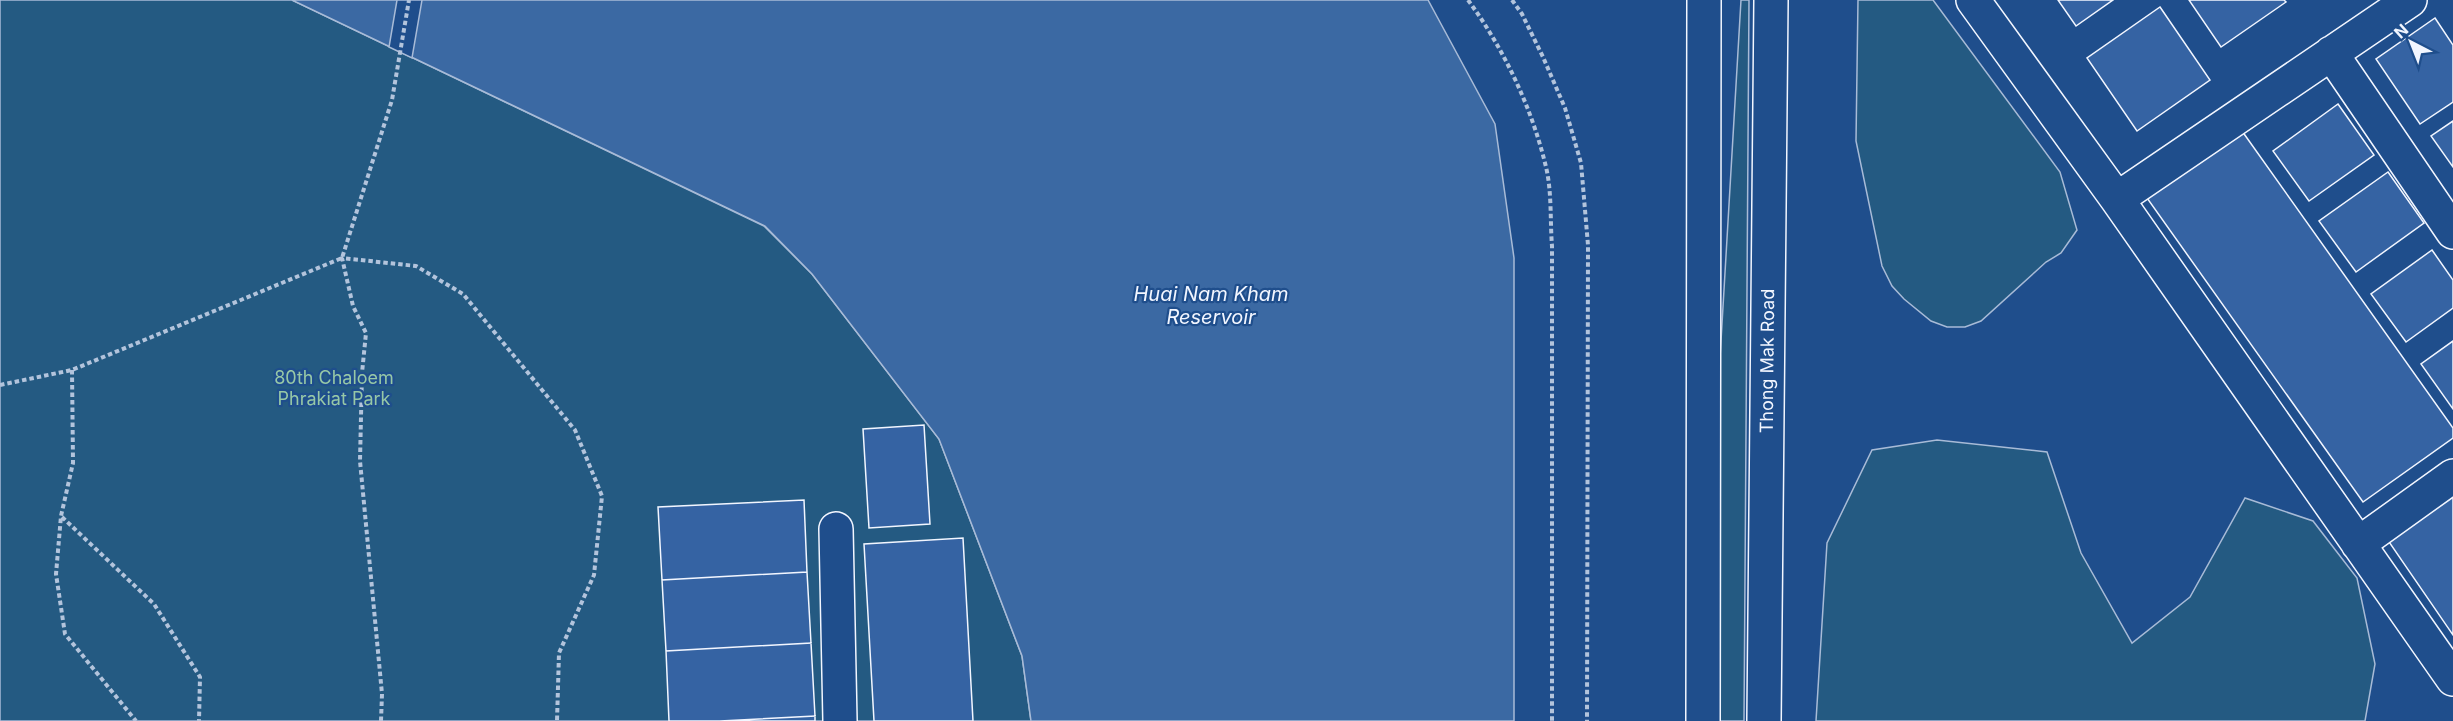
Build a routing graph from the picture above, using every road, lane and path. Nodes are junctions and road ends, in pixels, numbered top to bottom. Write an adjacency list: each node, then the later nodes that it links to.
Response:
1 (409, 0): 11 (path)
2 (1468, 0): 24 (path)
3 (1512, 0): 25 (path)
4 (1704, 0): 26 (main road)
5 (1771, 0): 27 (main road, Thong Mak Road)
6 (1973, 0): 9 (main road)
7 (2410, 0): 8 (main road)
8 (2331, 53): 9 (main road); 10 (main road)
9 (2117, 199): 17 (main road)
10 (2453, 232)
11 (342, 258): 12 (path); 21 (path); 22 (path)
12 (72, 370): 13 (path); 15 (path)
13 (0, 386)
14 (2453, 476): 17 (main road)
15 (62, 516): 19 (path); 20 (path)
16 (836, 530): 23 (main road)
17 (2358, 544): 18 (main road)
18 (2453, 679)
19 (136, 721)
20 (200, 721)
21 (381, 721)
22 (557, 721)
23 (840, 721)
24 (1552, 721)
25 (1587, 721)
26 (1703, 721)
27 (1764, 721)

